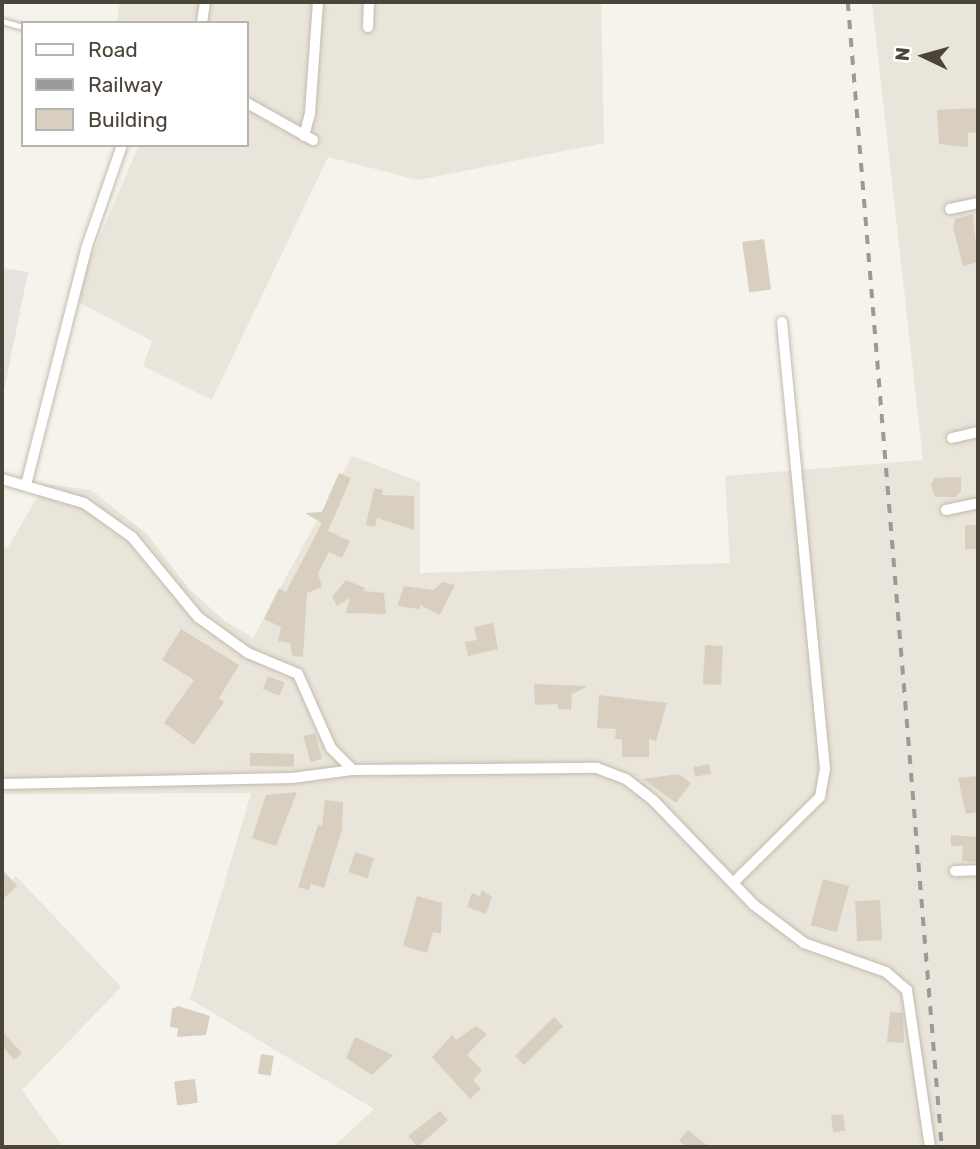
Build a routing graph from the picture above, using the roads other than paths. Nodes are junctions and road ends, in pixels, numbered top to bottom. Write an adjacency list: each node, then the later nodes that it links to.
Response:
1 (205, 2): 5 (street)
2 (318, 2): 8 (street)
3 (369, 2): 7 (street)
4 (2, 21): 6 (lane)
5 (202, 21)
6 (21, 26)
7 (368, 27)
8 (248, 104)
9 (121, 147): 16 (street)
10 (978, 203): 11 (street)
11 (950, 209)
12 (782, 322): 23 (street)
13 (978, 432): 14 (street)
14 (952, 438)
15 (2, 479): 16 (street)
16 (26, 485): 19 (street)
17 (978, 503): 18 (street)
18 (946, 510)
19 (354, 770): 20 (street); 23 (street)
20 (2, 784)
21 (978, 870): 22 (street)
22 (955, 871)
23 (733, 883): 24 (street)
24 (930, 1147)

